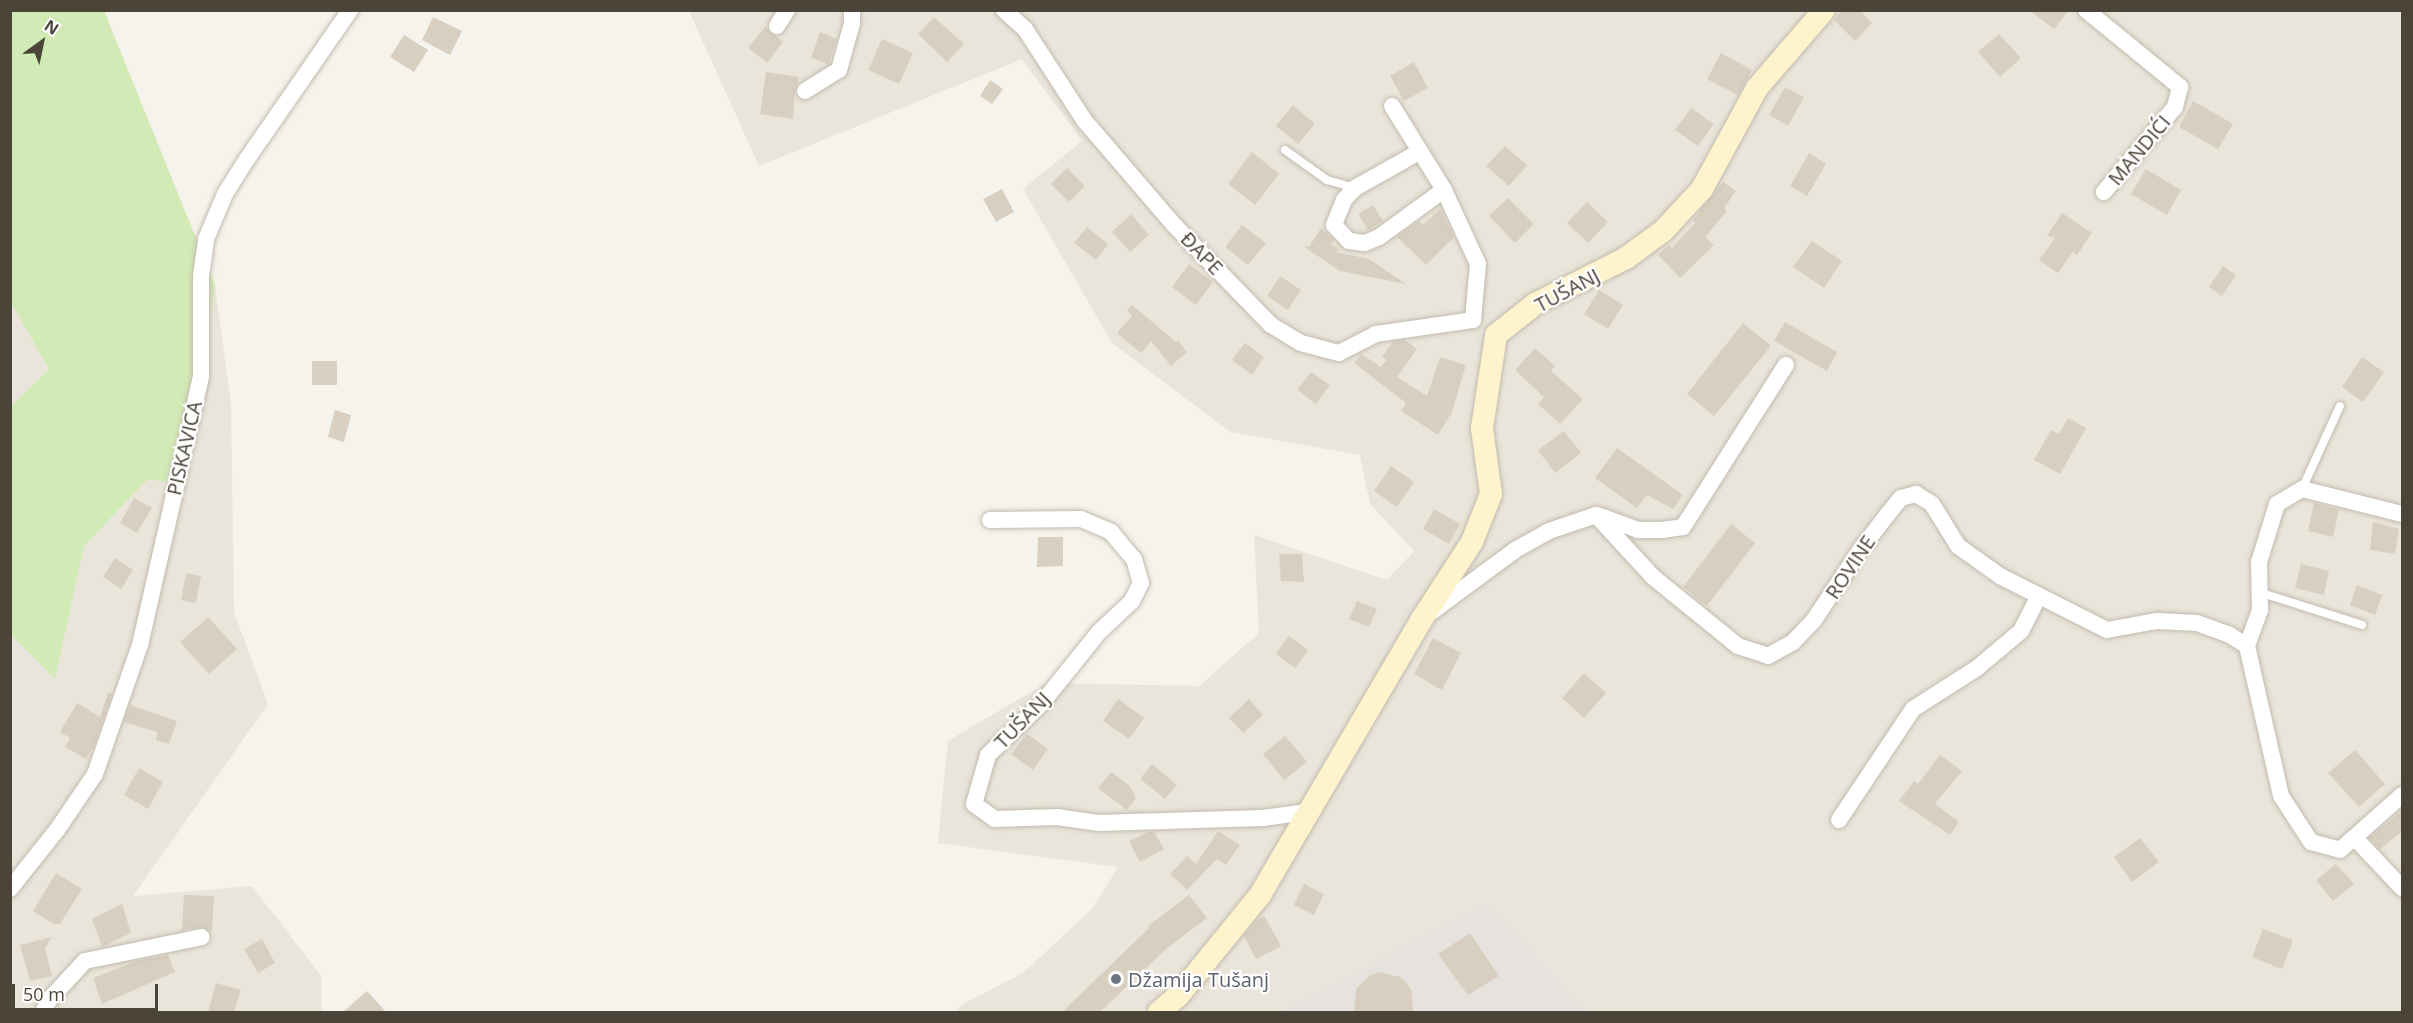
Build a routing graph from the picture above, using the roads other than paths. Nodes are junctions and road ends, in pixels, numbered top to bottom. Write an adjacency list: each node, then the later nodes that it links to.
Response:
1 (350, 10): 33 (street, PISKAVICA)
2 (787, 10): 7 (street)
3 (852, 10): 8 (street)
4 (1004, 10): 15 (street, ĐAPE)
5 (1824, 10): 16 (street, TUŠANJ)
6 (2086, 10): 14 (street, MANDIĆI)
7 (777, 26)
8 (805, 91)
9 (1392, 106): 11 (street)
10 (1286, 150): 12 (lane)
11 (1419, 152): 12 (street); 13 (street)
12 (1355, 188): 13 (street)
13 (1444, 190): 15 (street)
14 (2104, 192)
15 (1473, 320): 16 (street)
16 (1496, 335): 25 (street)
17 (1786, 365): 21 (street)
18 (2340, 405): 19 (lane)
19 (2302, 489): 20 (street); 23 (street)
20 (2403, 514)
21 (1596, 515): 24 (street, ROVINE); 25 (street)
22 (990, 520): 29 (street, TUŠANJ)
23 (2262, 593): 26 (lane); 27 (street)
24 (2039, 596): 27 (street, ROVINE); 30 (street)
25 (1422, 619): 29 (street)
26 (2362, 625)
27 (2247, 646): 31 (street)
28 (2403, 795): 31 (street)
29 (1306, 812): 36 (street)
30 (1839, 820)
31 (2355, 838): 32 (street)
32 (2403, 888)
33 (10, 889)
34 (202, 937): 35 (street)
35 (43, 1012)
36 (1159, 1012)

